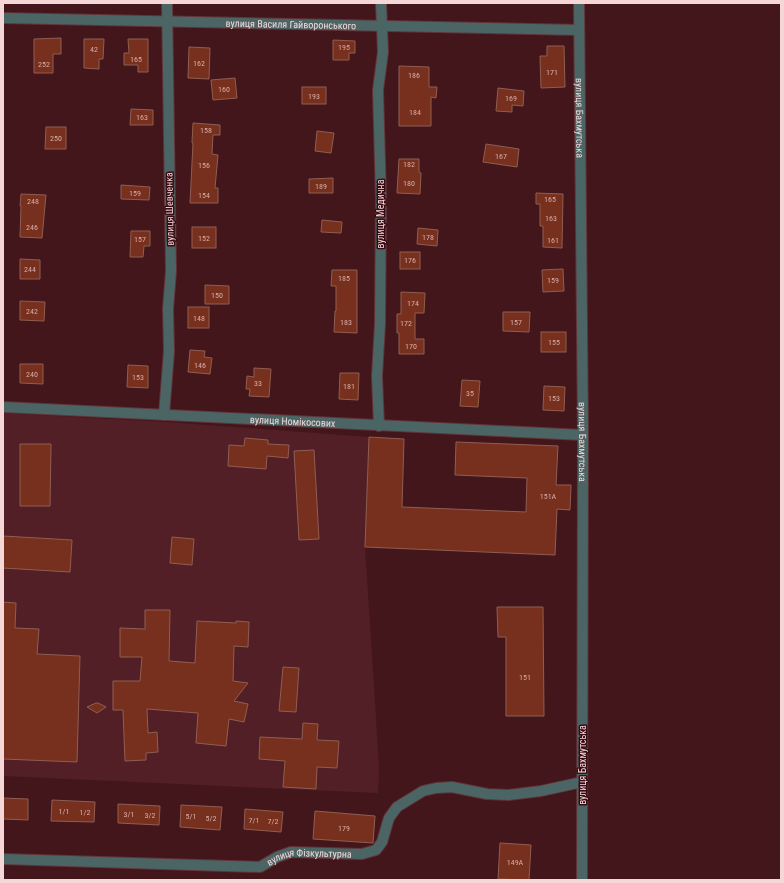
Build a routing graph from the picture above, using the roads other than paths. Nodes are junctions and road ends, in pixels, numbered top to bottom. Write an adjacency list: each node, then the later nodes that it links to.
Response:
1 (167, 3): 5 (street, вулиця Шевченка)
2 (381, 3): 6 (street, вулиця Медична)
3 (579, 3): 7 (street, вулиця Бахмутська)
4 (3, 18): 5 (street, вулиця Василя Гайворонського)
5 (168, 21): 6 (street, вулиця Василя Гайворонського); 9 (street, вулиця Шевченка)
6 (381, 26): 7 (street, вулиця Василя Гайворонського); 10 (street, вулиця Медична)
7 (579, 30): 11 (street, вулиця Бахмутська)
8 (3, 407): 9 (street, вулиця Номікосових)
9 (164, 416): 10 (street, вулиця Номікосових)
10 (379, 426): 11 (street, вулиця Номікосових)
11 (583, 435): 12 (street, вулиця Бахмутська)
12 (582, 782): 13 (street, вулиця Фізкультурна); 14 (street, вулиця Бахмутська)
13 (3, 859)
14 (582, 880)

